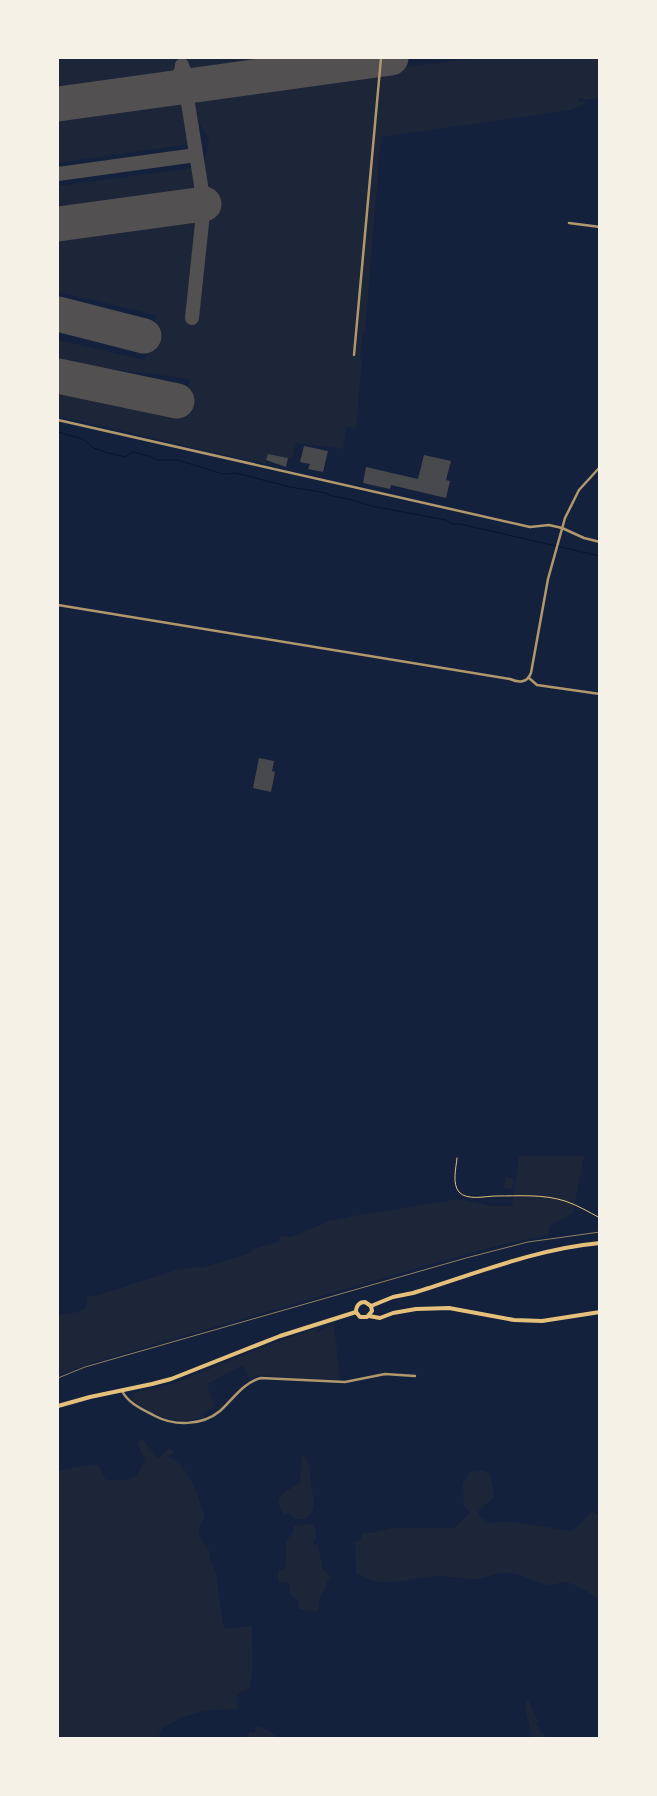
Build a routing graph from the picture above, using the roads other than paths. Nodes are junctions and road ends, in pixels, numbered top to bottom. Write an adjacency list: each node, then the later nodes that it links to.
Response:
1 (381, 58): 4 (street)
2 (570, 223): 3 (street)
3 (600, 228)
4 (354, 355)
5 (58, 420): 7 (street)
6 (600, 467): 7 (street)
7 (562, 528): 8 (street); 10 (street)
8 (600, 542)
9 (58, 605): 10 (street)
10 (529, 678): 11 (street)
11 (600, 694)
12 (600, 1243): 13 (main road)
13 (371, 1306): 14 (main road); 16 (main road)
14 (356, 1312): 16 (main road); 18 (main road)
15 (600, 1312): 16 (main road)
16 (369, 1316)
17 (415, 1376): 18 (street)
18 (122, 1390): 19 (main road)
19 (58, 1406)

